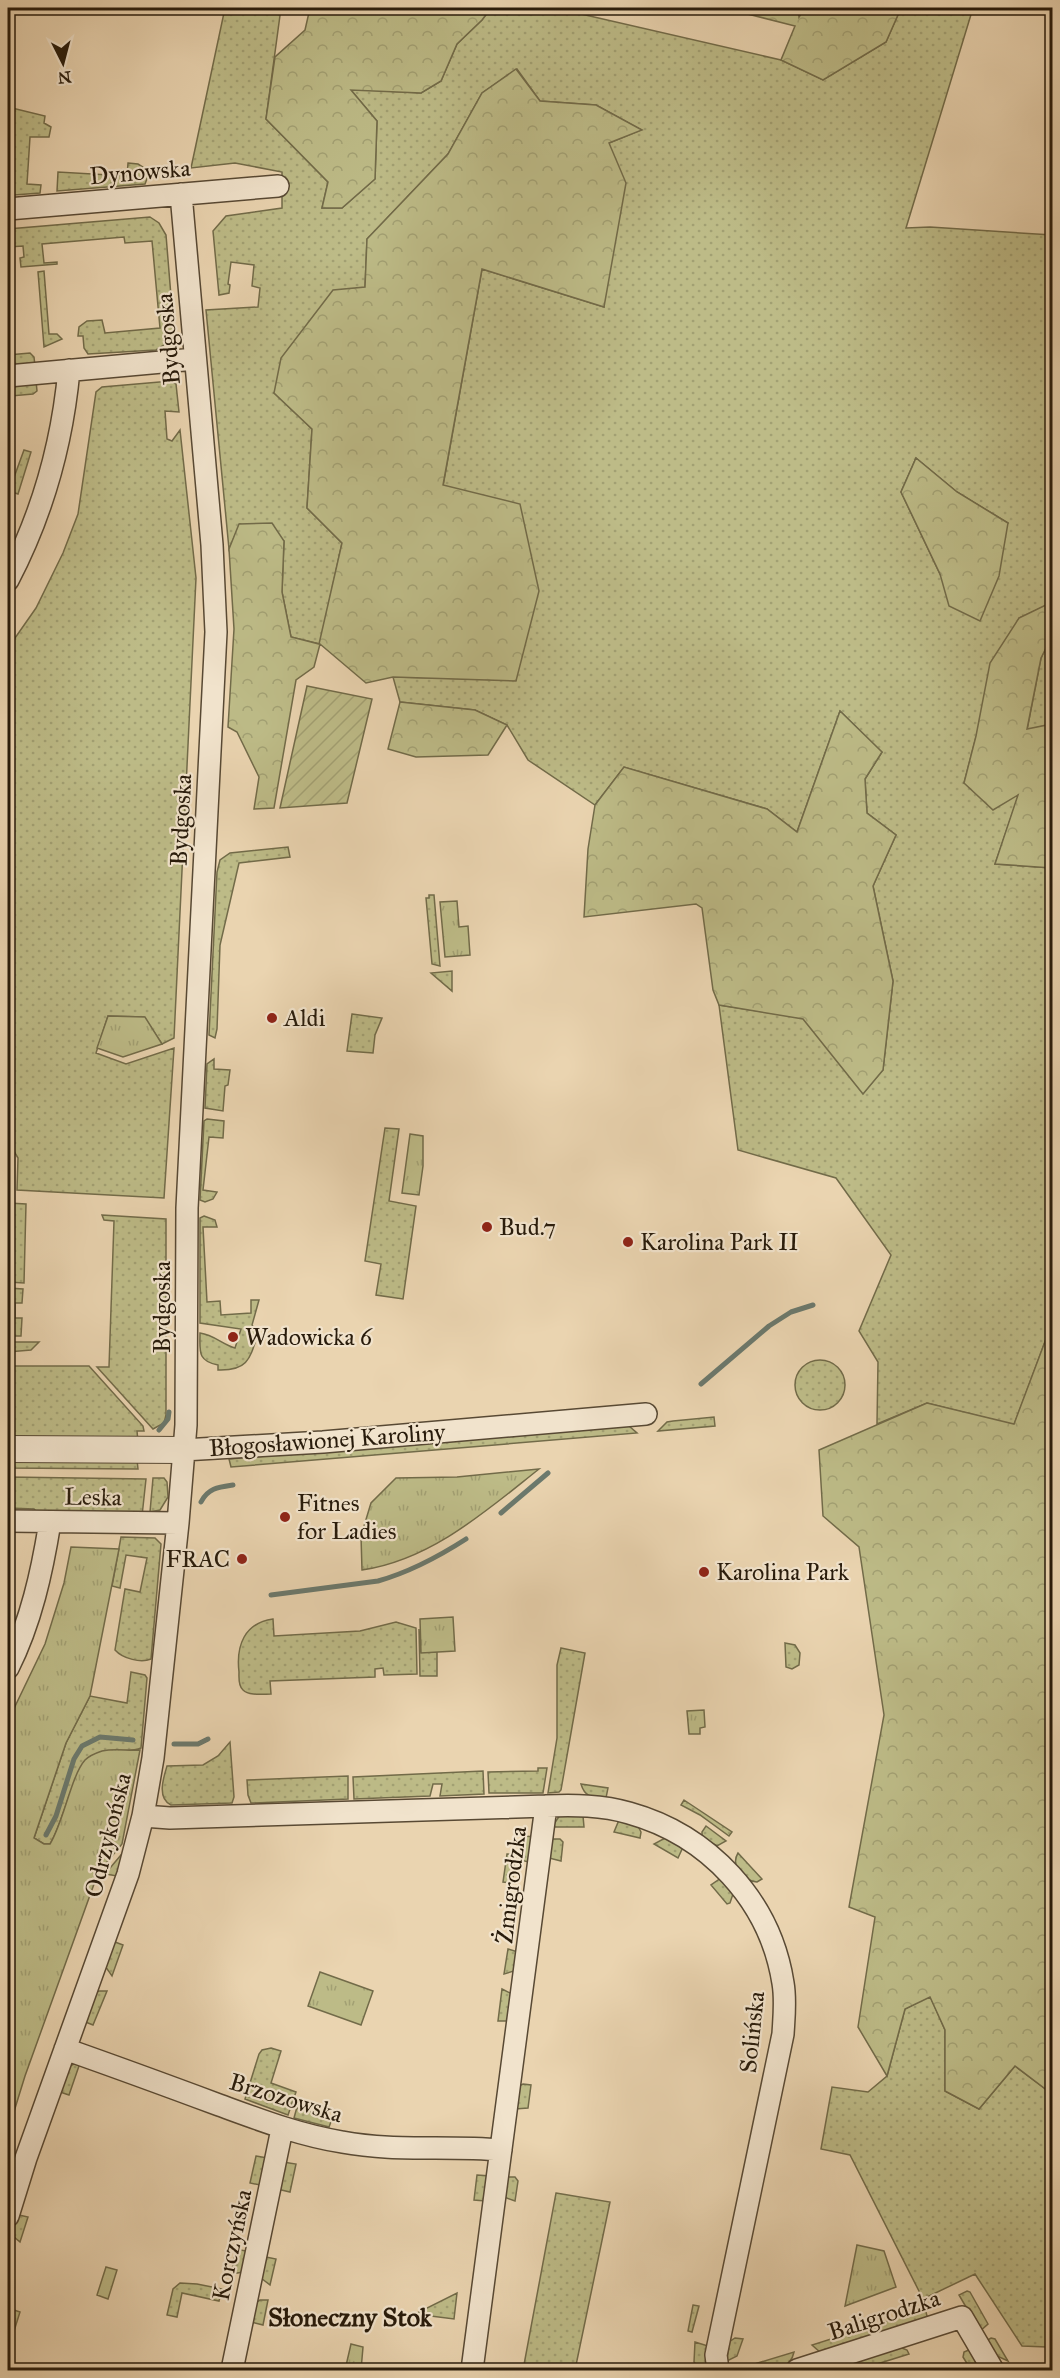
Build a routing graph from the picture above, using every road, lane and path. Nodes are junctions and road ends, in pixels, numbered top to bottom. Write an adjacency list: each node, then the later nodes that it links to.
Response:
1 (278, 186): 2 (street, Dynowska)
2 (181, 194): 3 (street, Dynowska); 4 (street, Bydgoska)
3 (8, 209)
4 (195, 359): 5 (street); 10 (street, Bydgoska)
5 (69, 370): 6 (street); 7 (street)
6 (8, 376)
7 (8, 580)
8 (646, 1414): 10 (street, Błogosławionej Karoliny)
9 (8, 1449): 10 (street, Błogosławionej Karoliny)
10 (183, 1450): 13 (street, Odrzykońska)
11 (8, 1521): 12 (street, Leska)
12 (50, 1522): 13 (street, Leska); 14 (street)
13 (178, 1523): 16 (street, Odrzykońska)
14 (8, 1668)
15 (546, 1806): 16 (street, Żmigrodzka); 19 (street, Żmigrodzka); 23 (street, Solińska)
16 (143, 1816): 17 (street, Odrzykońska)
17 (64, 2049): 18 (street, Brzozowska); 20 (street, Odrzykońska)
18 (282, 2129): 19 (street, Brzozowska); 21 (street, Korczyńska)
19 (501, 2150): 22 (street, Żmigrodzka)
20 (8, 2216)
21 (232, 2370)
22 (472, 2370)
23 (718, 2370)
24 (797, 2370): 25 (street, Baligrodzka)
25 (993, 2370)

